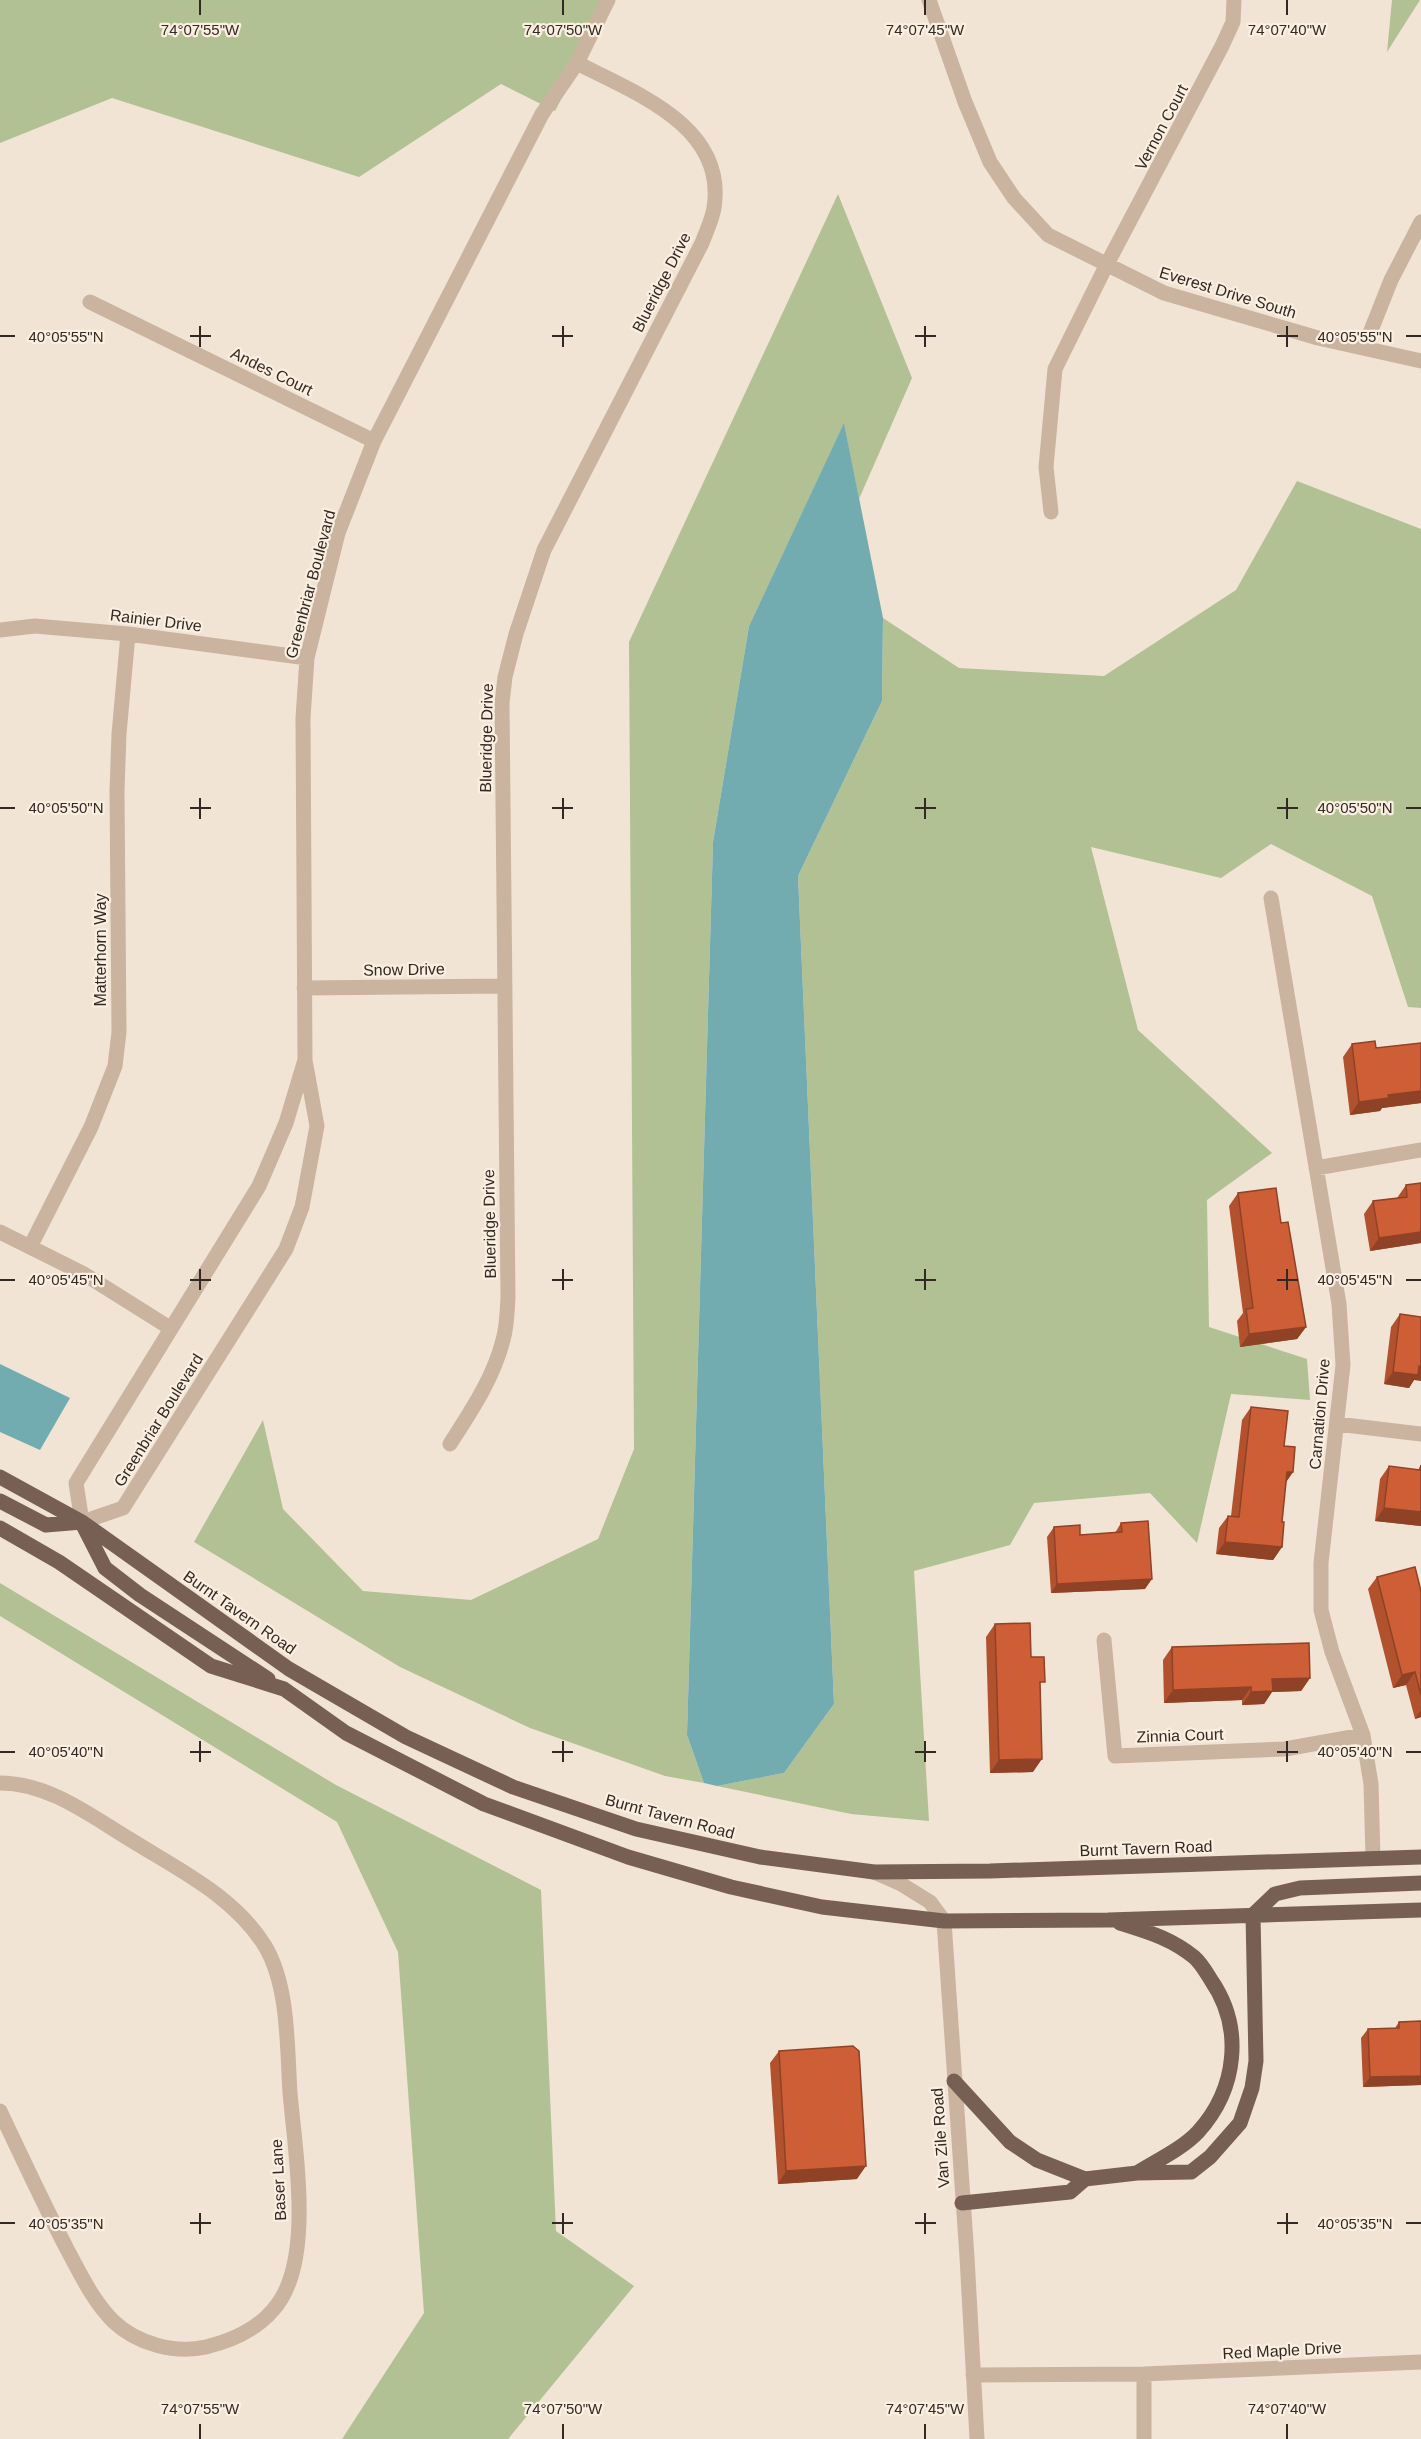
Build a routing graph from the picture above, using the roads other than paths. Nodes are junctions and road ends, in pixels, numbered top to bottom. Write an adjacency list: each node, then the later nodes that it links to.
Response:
1 (608, 0): 4 (street, Greenbriar Boulevard)
2 (928, 0): 6 (street, Everest Drive South)
3 (1234, 0): 6 (street, Vernon Court)
4 (577, 63): 10 (street, Greenbriar Boulevard); 16 (street, Blueridge Drive)
5 (1421, 222): 8 (street)
6 (1106, 266): 8 (street, Everest Drive South); 11 (street, Vernon Court)
7 (90, 302): 10 (street, Andes Court)
8 (1364, 348): 9 (street, Everest Drive South)
9 (1421, 361)
10 (374, 441): 14 (street, Greenbriar Boulevard)
11 (1051, 512)
12 (0, 630): 13 (street, Rainier Drive)
13 (128, 634): 14 (street, Rainier Drive); 22 (street, Matterhorn Way)
14 (307, 658): 17 (street, Greenbriar Boulevard)
15 (1271, 898): 20 (street, Carnation Drive)
16 (504, 986): 17 (street, Snow Drive); 26 (street, Blueridge Drive)
17 (304, 988): 18 (street, Greenbriar Boulevard)
18 (305, 1060): 23 (street, Greenbriar Boulevard); 29 (street, Greenbriar Boulevard)
19 (1421, 1150): 20 (street)
20 (1316, 1168): 24 (street, Carnation Drive)
21 (0, 1232): 22 (street)
22 (30, 1247): 23 (street)
23 (170, 1328): 29 (street, Greenbriar Boulevard)
24 (1337, 1424): 25 (street); 33 (street, Carnation Drive)
25 (1421, 1434)
26 (450, 1444)
27 (0, 1477): 29 (main road, Burnt Tavern Road)
28 (0, 1500): 29 (main road)
29 (82, 1522): 32 (main road); 37 (main road, Burnt Tavern Road)
30 (0, 1528): 32 (main road)
31 (1104, 1640): 33 (street, Zinnia Court)
32 (284, 1689): 42 (main road)
33 (1363, 1735): 36 (street, Carnation Drive)
34 (0, 1783): 44 (street, Baser Lane)
35 (1421, 1857): 36 (main road, Burnt Tavern Road)
36 (1373, 1858): 37 (main road, Burnt Tavern Road)
37 (874, 1872): 42 (street)
38 (1421, 1883): 40 (main road)
39 (1421, 1910): 40 (main road)
40 (1253, 1915): 41 (main road); 45 (main road)
41 (1108, 1920): 42 (main road); 45 (main road)
42 (944, 1921): 43 (street, Van Zile Road)
43 (954, 2081): 46 (main road); 47 (street, Van Zile Road)
44 (0, 2110)
45 (1137, 2173): 46 (main road)
46 (1085, 2179): 47 (main road)
47 (962, 2203): 50 (street, Van Zile Road)
48 (1421, 2362): 49 (street, Red Maple Drive)
49 (1144, 2374): 50 (street, Red Maple Drive); 52 (street)
50 (974, 2375): 51 (street, Van Zile Road)
51 (977, 2439)
52 (1144, 2439)

